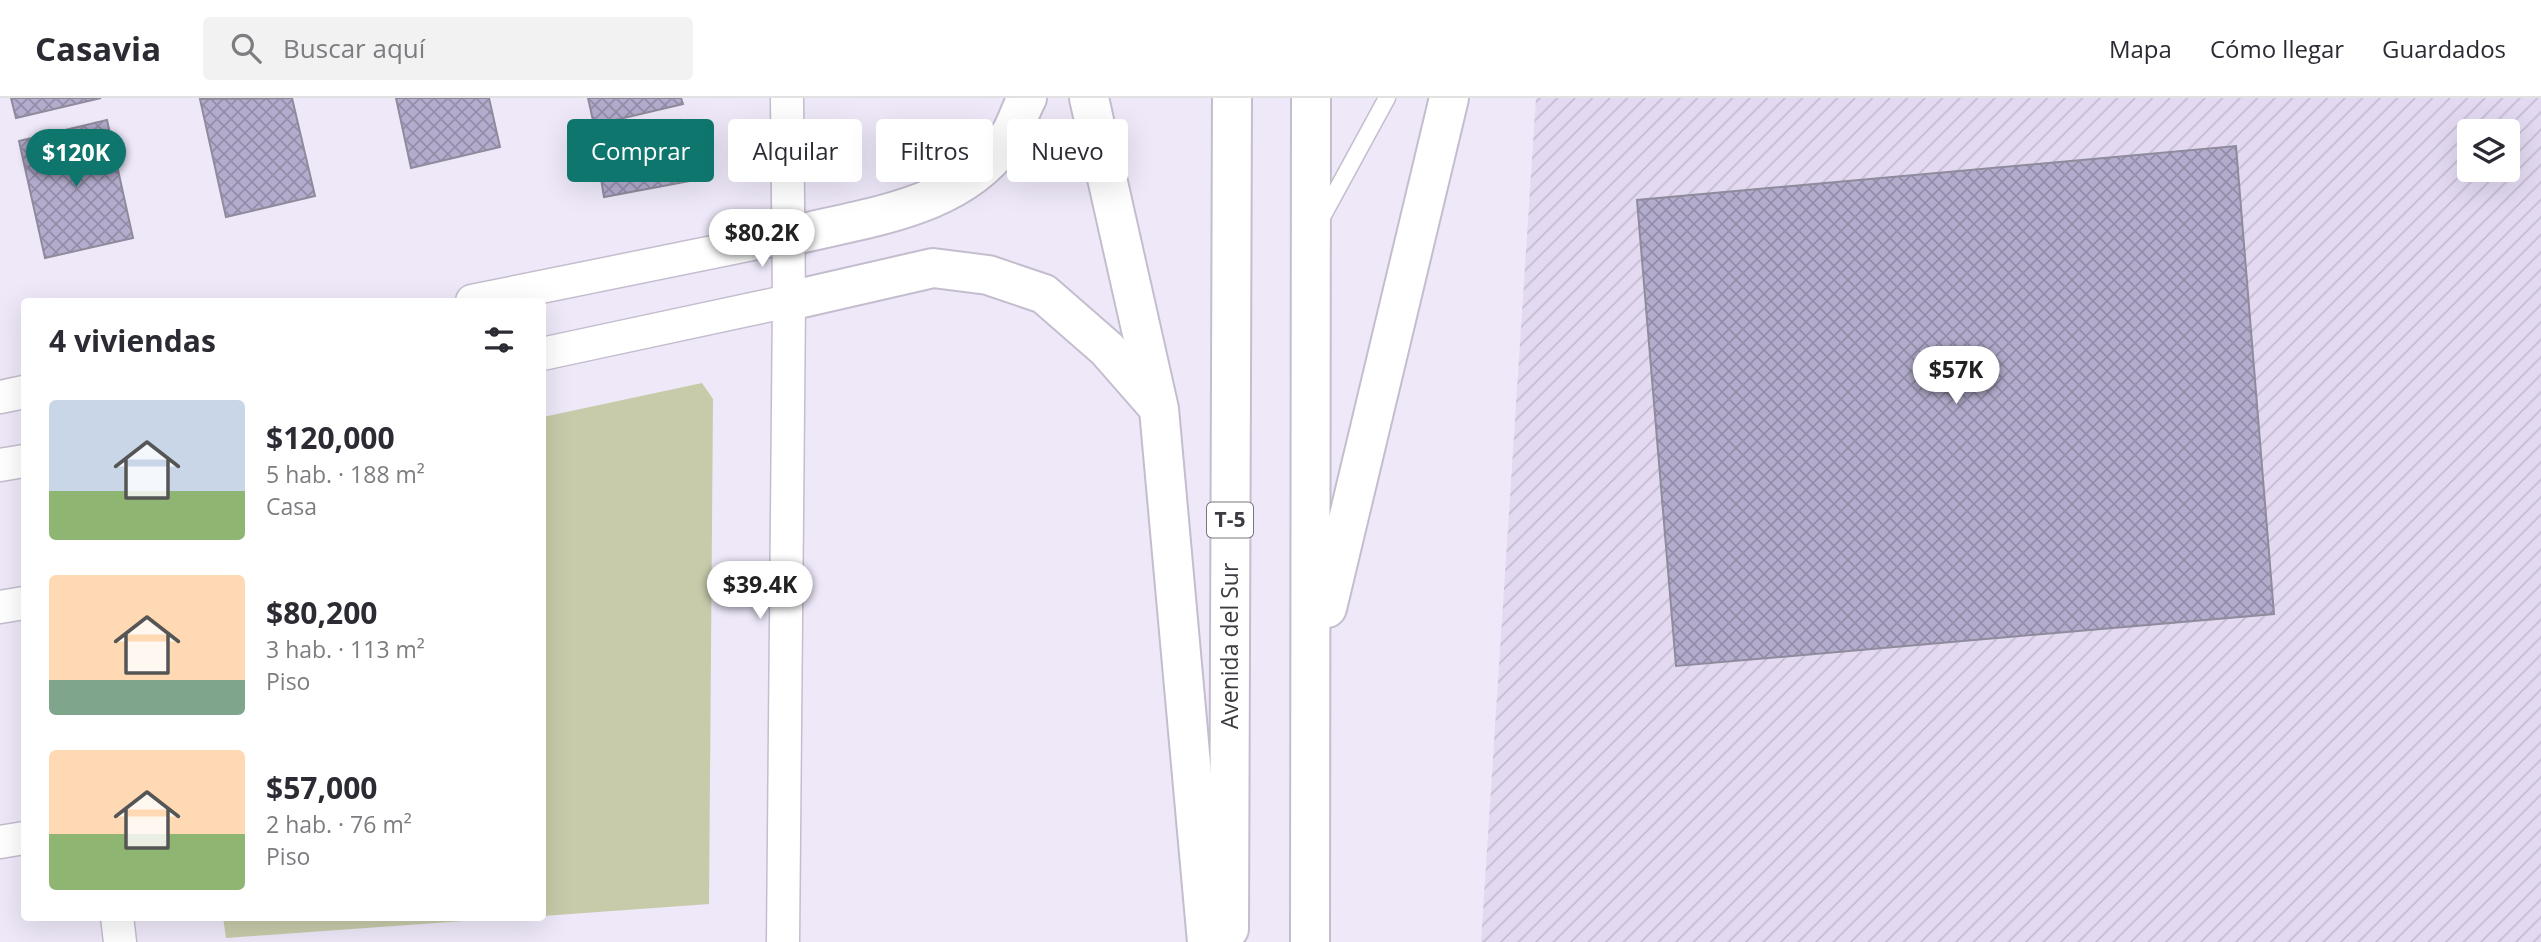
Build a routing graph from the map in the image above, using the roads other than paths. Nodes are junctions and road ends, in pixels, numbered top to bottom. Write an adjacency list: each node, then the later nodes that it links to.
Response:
1 (787, 98): 8 (street)
2 (1027, 98): 8 (highway)
3 (1089, 98): 15 (highway)
4 (1232, 98): 27 (highway, Avenida del Sur / T-5)
5 (1311, 98): 9 (highway)
6 (1387, 98): 9 (lane)
7 (1449, 98): 20 (highway)
8 (787, 237): 10 (street); 11 (street)
9 (1311, 237): 20 (highway)
10 (487, 298)
11 (789, 300): 12 (street); 15 (highway); 25 (street)
12 (546, 353)
13 (21, 393): 14 (street)
14 (0, 397)
15 (1159, 409): 26 (highway)
16 (21, 462): 17 (street)
17 (0, 465)
18 (21, 604): 19 (street)
19 (0, 607)
20 (1312, 671): 28 (highway)
21 (21, 838): 22 (street)
22 (0, 842)
23 (117, 921): 24 (street)
24 (120, 942)
25 (783, 942)
26 (1208, 942)
27 (1228, 942)
28 (1310, 942)

